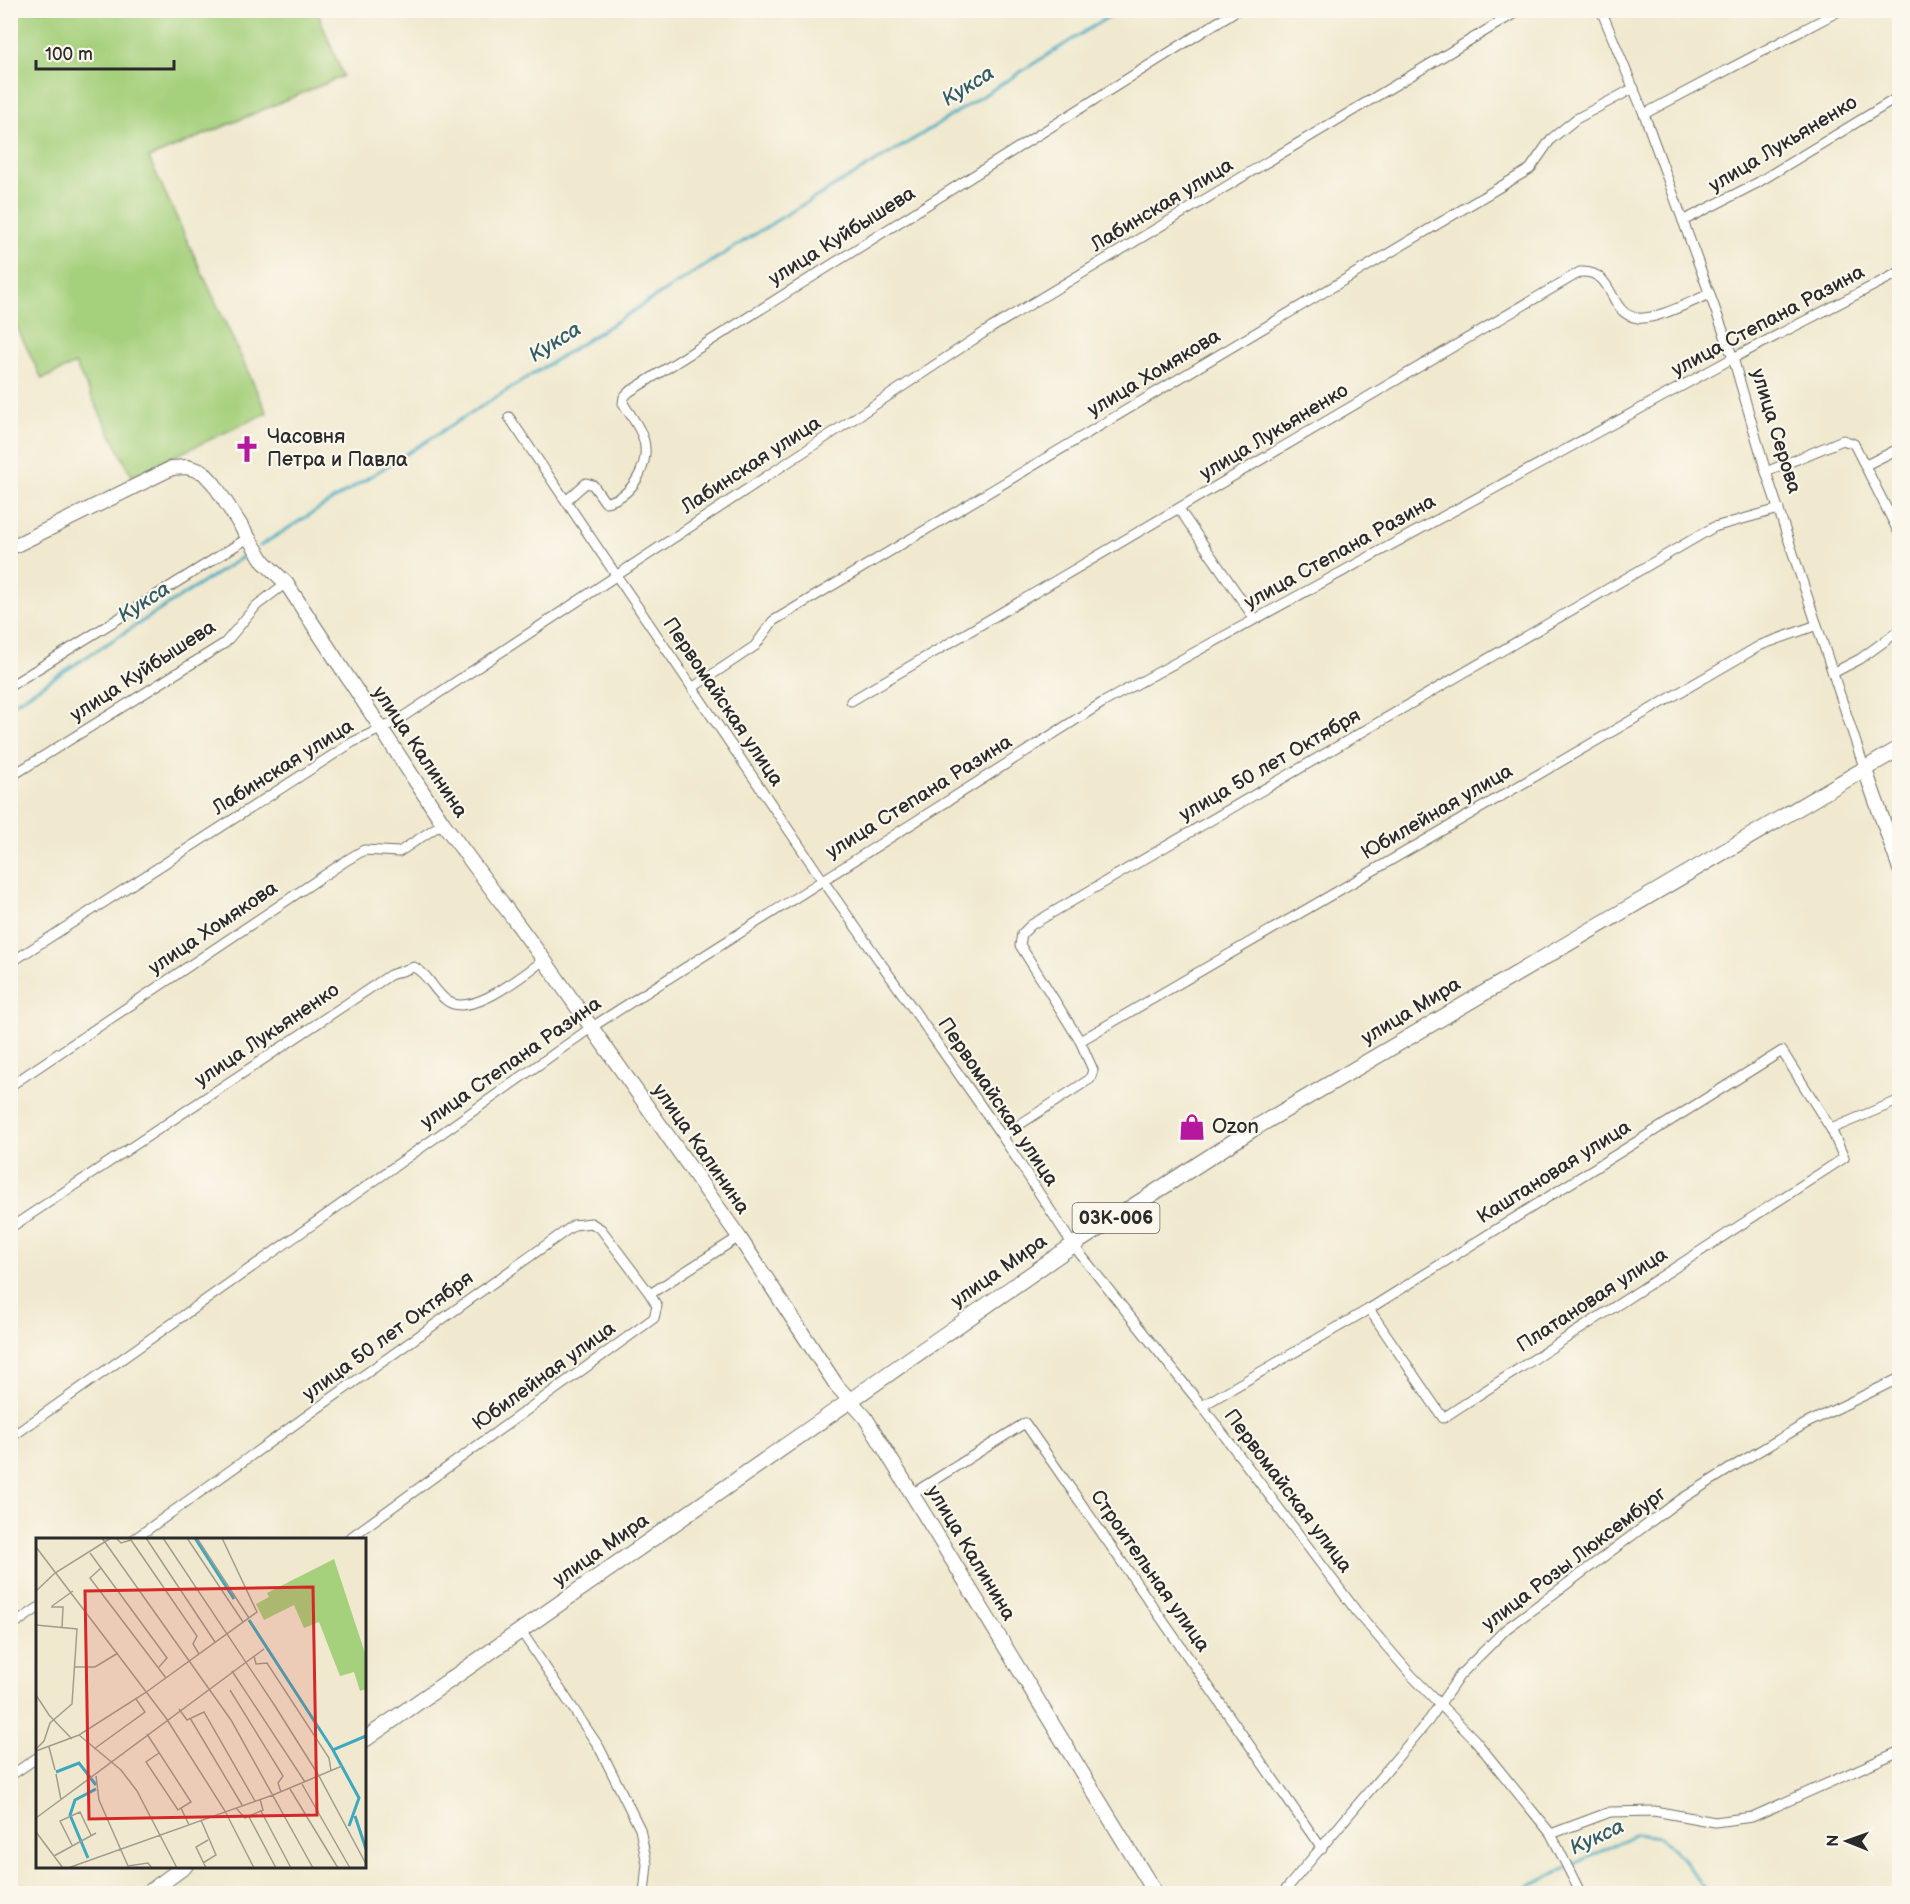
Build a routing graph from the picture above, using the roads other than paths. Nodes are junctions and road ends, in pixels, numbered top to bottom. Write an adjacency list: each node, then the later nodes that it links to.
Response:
1 (1238, 10): 16 (street, улица Куйбышева)
2 (1520, 10): 22 (street, Лабинская улица)
3 (1601, 10): 5 (street, улица Серова)
4 (1841, 10): 7 (street)
5 (1634, 88): 7 (street, улица Серова); 29 (street, улица Хомякова)
6 (1899, 96): 8 (street, улица Лукьяненко)
7 (1644, 114): 8 (street, улица Серова)
8 (1683, 221): 10 (street, улица Серова)
9 (1899, 272): 11 (street, улица Степана Разина)
10 (1710, 294): 11 (street, улица Серова); 18 (street, улица Лукьяненко)
11 (1733, 358): 15 (street, улица Серова); 24 (street, улица Степана Разина)
12 (509, 417): 16 (street, Первомайская улица)
13 (1899, 448): 14 (street)
14 (1866, 465): 15 (street); 19 (street)
15 (1766, 472): 17 (street, улица Серова)
16 (567, 500): 22 (street, Первомайская улица)
17 (1779, 508): 25 (street, улица Серова); 41 (street, улица 50 лет Октября)
18 (1179, 509): 24 (street); 30 (street, улица Лукьяненко)
19 (1899, 535)
20 (250, 541): 21 (street, улица Калинина); 23 (street, улица Калинина); 28 (street)
21 (10, 548)
22 (615, 575): 29 (street, Первомайская улица); 31 (street, Лабинская улица)
23 (286, 583): 31 (street, улица Калинина); 34 (street, улица Куйбышева)
24 (1254, 618): 37 (street, улица Степана Разина)
25 (1817, 625): 27 (street, улица Серова); 41 (street, Юбилейная улица)
26 (1899, 630): 27 (street)
27 (1833, 673): 33 (street, улица Серова)
28 (10, 686)
29 (692, 688): 37 (street, Первомайская улица)
30 (851, 701)
31 (380, 730): 35 (street, улица Калинина); 39 (street, Лабинская улица)
32 (1899, 748): 33 (main road, улица Мира / 03К-006)
33 (1864, 767): 36 (street, улица Серова); 48 (main road, улица Мира / 03К-006)
34 (10, 777)
35 (443, 823): 38 (street, улица Калинина); 42 (street, улица Хомякова)
36 (1899, 869)
37 (822, 879): 40 (street, улица Степана Разина); 45 (street, Первомайская улица)
38 (544, 960): 40 (street, улица Калинина); 46 (street, улица Лукьяненко)
39 (10, 963)
40 (592, 1027): 47 (street, улица Калинина); 54 (street, улица Степана Разина)
41 (1080, 1041): 45 (street, улица 50 лет Октября)
42 (10, 1086)
43 (1899, 1100): 44 (street)
44 (1830, 1129): 50 (street, Каштановая улица); 50 (street, Платановая улица)
45 (1002, 1136): 48 (street, Первомайская улица)
46 (10, 1228)
47 (739, 1237): 49 (street); 52 (street, улица Калинина)
48 (1073, 1245): 52 (main road, улица Мира / 03К-006); 53 (street, Первомайская улица)
49 (650, 1294): 56 (street, улица 50 лет Октября); 57 (street, Юбилейная улица)
50 (1369, 1309): 53 (street, Каштановая улица)
51 (1899, 1378): 61 (street, улица Розы Люксембург)
52 (850, 1400): 55 (street, улица Калинина); 60 (main road, улица Мира / 03К-006)
53 (1202, 1406): 61 (street, Первомайская улица)
54 (10, 1438)
55 (912, 1494): 67 (street, Строительная улица); 71 (street, улица Калинина)
56 (134, 1538)
57 (348, 1538)
58 (36, 1609): 59 (street)
59 (10, 1627)
60 (521, 1631): 62 (main road, улица Мира / 03К-006); 70 (street)
61 (1440, 1705): 66 (street, Первомайская улица); 67 (street, улица Розы Люксембург)
62 (366, 1739)
63 (1899, 1752): 66 (street)
64 (36, 1757): 65 (street)
65 (10, 1776)
66 (1551, 1834): 73 (street, Первомайская улица)
67 (1322, 1849): 72 (street, улица Розы Люксембург)
68 (182, 1868): 69 (main road)
69 (147, 1893)
70 (644, 1893)
71 (1156, 1893)
72 (1282, 1893)
73 (1581, 1893)

